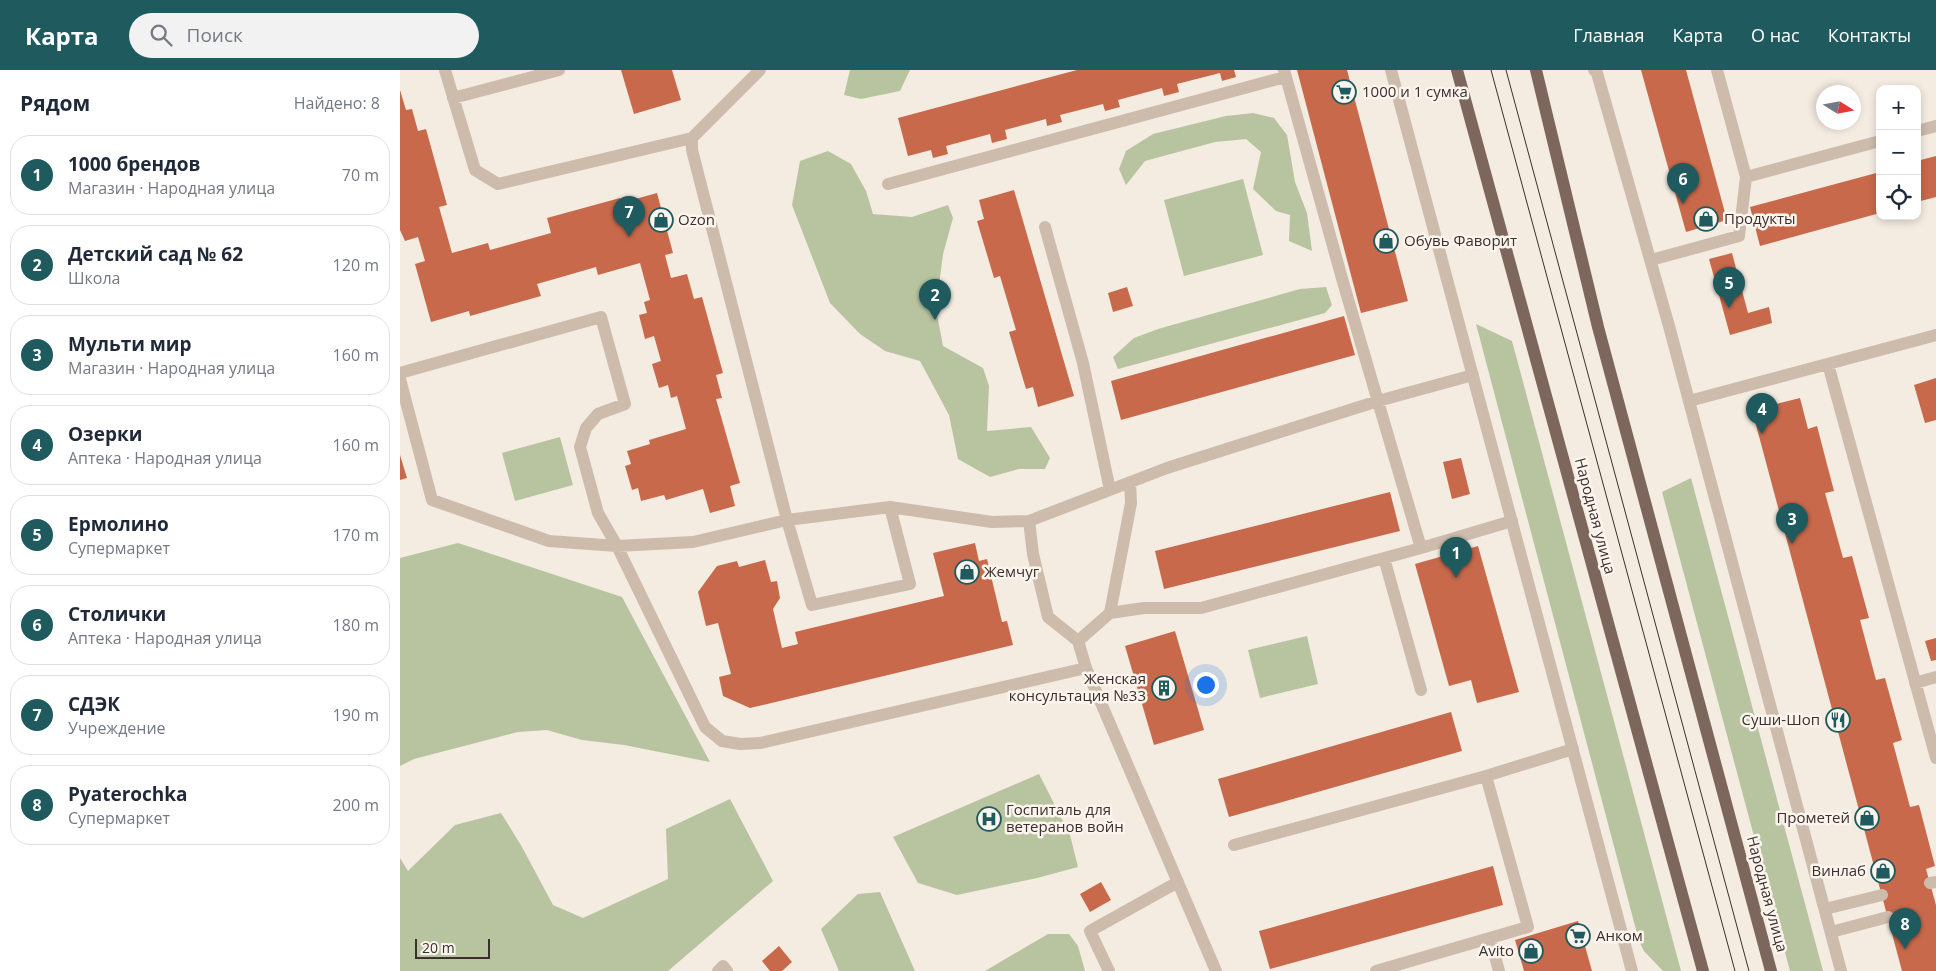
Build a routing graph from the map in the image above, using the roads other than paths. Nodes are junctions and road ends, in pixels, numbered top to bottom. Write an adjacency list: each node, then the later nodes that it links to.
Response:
1 (445, 70): 10 (street)
2 (559, 70): 10 (street)
3 (760, 70): 13 (street)
4 (1391, 70): 22 (street)
5 (1457, 70): 58 (main road, Народная улица)
6 (1536, 70): 59 (main road, Народная улица)
7 (1717, 70): 15 (street)
8 (1596, 71): 18 (street)
9 (1285, 74): 16 (street); 24 (street)
10 (453, 98): 13 (street)
11 (1936, 126): 12 (street)
12 (1921, 130)
13 (692, 138): 29 (street)
14 (1876, 142): 15 (street)
15 (1746, 177): 18 (street)
16 (888, 184)
17 (1045, 227): 27 (street)
18 (1651, 260): 25 (street)
19 (1936, 335): 20 (street)
20 (1828, 364): 25 (street); 39 (street)
21 (400, 373): 32 (street)
22 (1473, 375): 24 (street); 31 (street)
23 (400, 379): 32 (street)
24 (1378, 401): 26 (street); 33 (street)
25 (1689, 401): 47 (street)
26 (1130, 482): 27 (street); 35 (street)
27 (1110, 490): 30 (street)
28 (890, 507): 29 (street); 29 (street); 30 (street)
29 (787, 520): 32 (street)
30 (1029, 521): 36 (street)
31 (1512, 522): 33 (street); 41 (street)
32 (617, 546): 37 (street)
33 (1421, 548): 34 (street)
34 (1384, 558): 35 (street); 40 (street)
35 (1110, 613): 36 (street)
36 (1078, 641): 37 (street)
37 (1086, 668): 45 (street)
38 (1936, 677): 39 (street)
39 (1915, 683): 42 (street)
40 (1421, 690)
41 (1573, 749): 43 (street); 51 (street)
42 (1936, 758)
43 (1486, 776): 44 (street); 50 (street)
44 (1234, 844)
45 (1178, 882): 54 (street); 55 (street)
46 (1882, 895): 47 (street)
47 (1825, 910): 49 (street)
48 (1888, 917): 49 (street)
49 (1831, 932): 60 (street)
50 (1490, 938): 56 (street); 57 (street)
51 (1633, 970)
52 (718, 971): 53 (street)
53 (727, 971)
54 (1110, 971)
55 (1216, 971)
56 (1376, 971)
57 (1499, 971)
58 (1702, 971)
59 (1771, 971)
60 (1841, 971)

